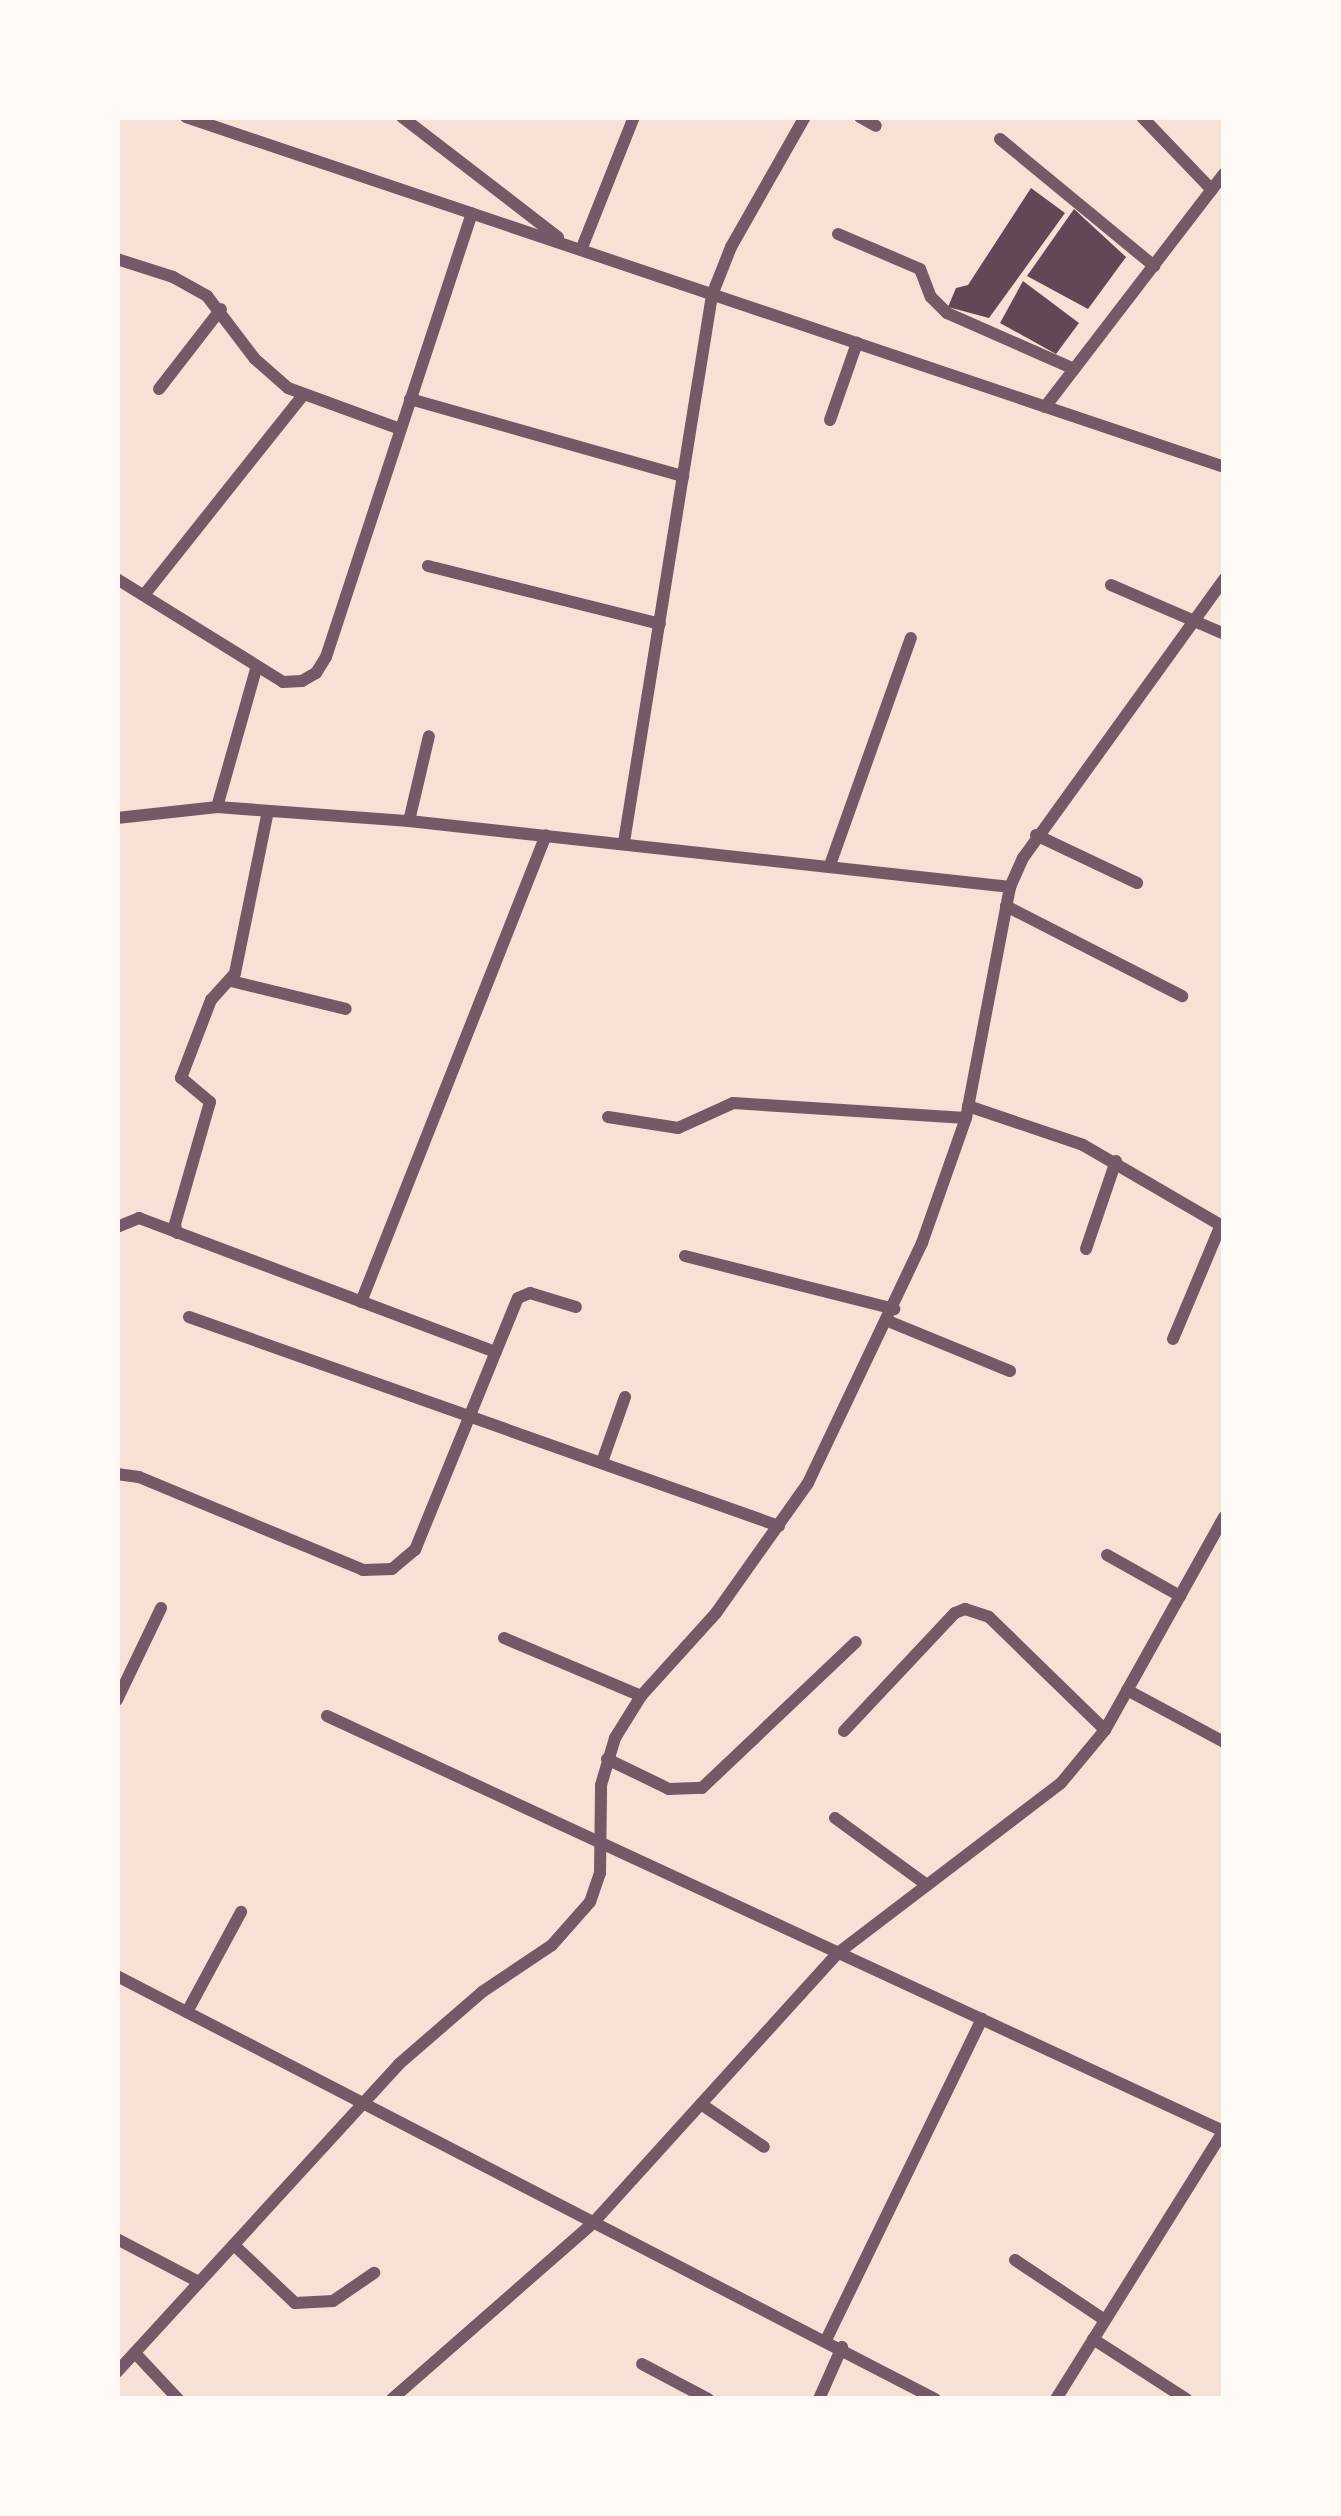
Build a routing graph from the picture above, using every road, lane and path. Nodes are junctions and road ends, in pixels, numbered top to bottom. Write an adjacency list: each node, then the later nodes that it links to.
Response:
1 (186, 117): 11 (street)
2 (402, 117): 13 (street)
3 (634, 117): 13 (street)
4 (805, 117): 16 (street)
5 (860, 117): 7 (street)
6 (1142, 117): 10 (street)
7 (876, 126)
8 (1000, 139): 15 (street)
9 (1224, 174): 10 (street)
10 (1212, 190): 15 (street)
11 (472, 213): 13 (street); 22 (street)
12 (838, 234): 19 (street)
13 (575, 248): 16 (street)
14 (117, 259): 17 (street)
15 (1154, 266): 19 (street)
16 (712, 295): 18 (street); 27 (street)
17 (221, 309): 20 (street); 21 (street)
18 (857, 344): 23 (street); 24 (street)
19 (1074, 369): 23 (street)
20 (159, 388)
21 (303, 395): 25 (street); 32 (street)
22 (410, 399): 25 (street); 27 (street)
23 (1045, 406): 26 (street)
24 (830, 420)
25 (400, 429): 37 (street)
26 (1224, 467)
27 (683, 476): 34 (street)
28 (428, 566): 34 (street)
29 (117, 579): 32 (street)
30 (1224, 579): 33 (street)
31 (1111, 585): 33 (street)
32 (144, 595): 37 (street)
33 (1193, 621): 35 (street); 44 (street)
34 (660, 624): 45 (street)
35 (1224, 634)
36 (911, 638): 46 (street)
37 (256, 669): 39 (street)
38 (429, 736): 42 (street)
39 (217, 806): 40 (street); 41 (street)
40 (268, 811): 42 (street); 50 (street)
41 (117, 818)
42 (409, 821): 43 (street)
43 (546, 835): 45 (street); 61 (street)
44 (1036, 835): 47 (street); 48 (street)
45 (624, 842): 46 (street)
46 (830, 865): 48 (street)
47 (1137, 883)
48 (1010, 887): 49 (street)
49 (1006, 907): 51 (street); 53 (street)
50 (231, 981): 52 (street); 58 (street)
51 (1182, 996)
52 (346, 1009)
53 (967, 1112): 54 (street); 55 (street); 63 (street)
54 (608, 1117)
55 (1116, 1161): 56 (street); 59 (street)
56 (1223, 1226): 65 (street)
57 (117, 1227): 58 (street)
58 (177, 1233): 61 (street)
59 (1086, 1249)
60 (686, 1256): 63 (street)
61 (361, 1302): 66 (street)
62 (576, 1306): 66 (street)
63 (891, 1315): 67 (street); 73 (street)
64 (189, 1316): 69 (street)
65 (1173, 1340)
66 (496, 1352): 69 (street)
67 (1010, 1371)
68 (625, 1397): 70 (street)
69 (472, 1414): 70 (street); 71 (street)
70 (602, 1462): 73 (street)
71 (117, 1474)
72 (1224, 1517): 75 (street)
73 (779, 1526): 80 (street)
74 (1107, 1556): 75 (street)
75 (1180, 1596): 79 (street)
76 (161, 1608): 81 (street)
77 (504, 1638): 80 (street)
78 (856, 1642): 86 (street)
79 (1126, 1690): 83 (street); 85 (street)
80 (641, 1696): 86 (street)
81 (117, 1700)
82 (327, 1716): 88 (street)
83 (1105, 1730): 84 (street); 89 (street)
84 (844, 1731)
85 (1224, 1742)
86 (607, 1759): 88 (street)
87 (835, 1818): 89 (street)
88 (602, 1842): 91 (street); 96 (street)
89 (928, 1885): 91 (street)
90 (241, 1912): 93 (street)
91 (838, 1953): 94 (street); 95 (street)
92 (117, 1976): 93 (street)
93 (187, 2012): 96 (street)
94 (982, 2019): 97 (street); 106 (street)
95 (701, 2104): 98 (street); 99 (street)
96 (362, 2105): 99 (street); 101 (street)
97 (1224, 2130): 105 (street)
98 (764, 2147)
99 (593, 2224): 106 (street); 113 (street)
100 (117, 2239): 104 (street)
101 (234, 2245): 103 (street); 104 (street)
102 (1015, 2260): 105 (street)
103 (374, 2272)
104 (199, 2282): 109 (street)
105 (1105, 2320): 107 (street)
106 (827, 2338): 108 (street)
107 (1093, 2339): 117 (street); 118 (street)
108 (842, 2347): 115 (street); 116 (street)
109 (135, 2353): 111 (street); 112 (street)
110 (642, 2364): 114 (street)
111 (117, 2372)
112 (178, 2399)
113 (392, 2399)
114 (708, 2399)
115 (819, 2399)
116 (935, 2399)
117 (1055, 2399)
118 (1186, 2399)

